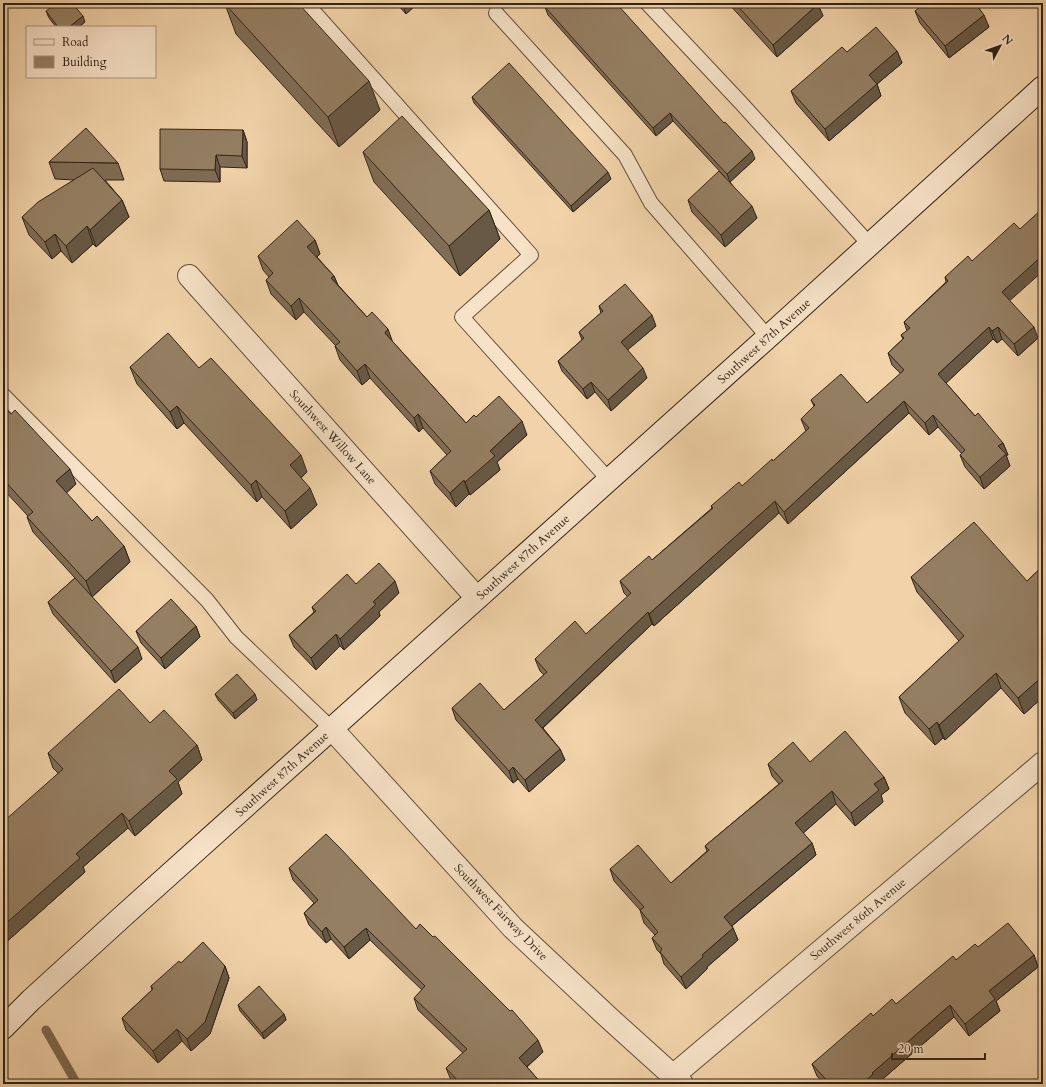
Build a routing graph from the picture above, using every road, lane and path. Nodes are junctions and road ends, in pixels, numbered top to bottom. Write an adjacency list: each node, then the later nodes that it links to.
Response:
1 (306, 3): 9 (lane)
2 (647, 3): 5 (lane)
3 (496, 13): 7 (lane)
4 (1043, 88): 5 (street, Southwest 87th Avenue)
5 (870, 245): 7 (street, Southwest 87th Avenue)
6 (189, 276): 10 (street, Southwest Willow Lane)
7 (768, 337): 9 (street, Southwest 87th Avenue)
8 (3, 395): 11 (lane)
9 (609, 480): 10 (street, Southwest 87th Avenue)
10 (477, 598): 11 (street, Southwest 87th Avenue)
11 (332, 729): 13 (street, Southwest 87th Avenue); 14 (street, Southwest Fairway Drive)
12 (1043, 763): 14 (street, Southwest 86th Avenue)
13 (3, 1028)
14 (678, 1080)

